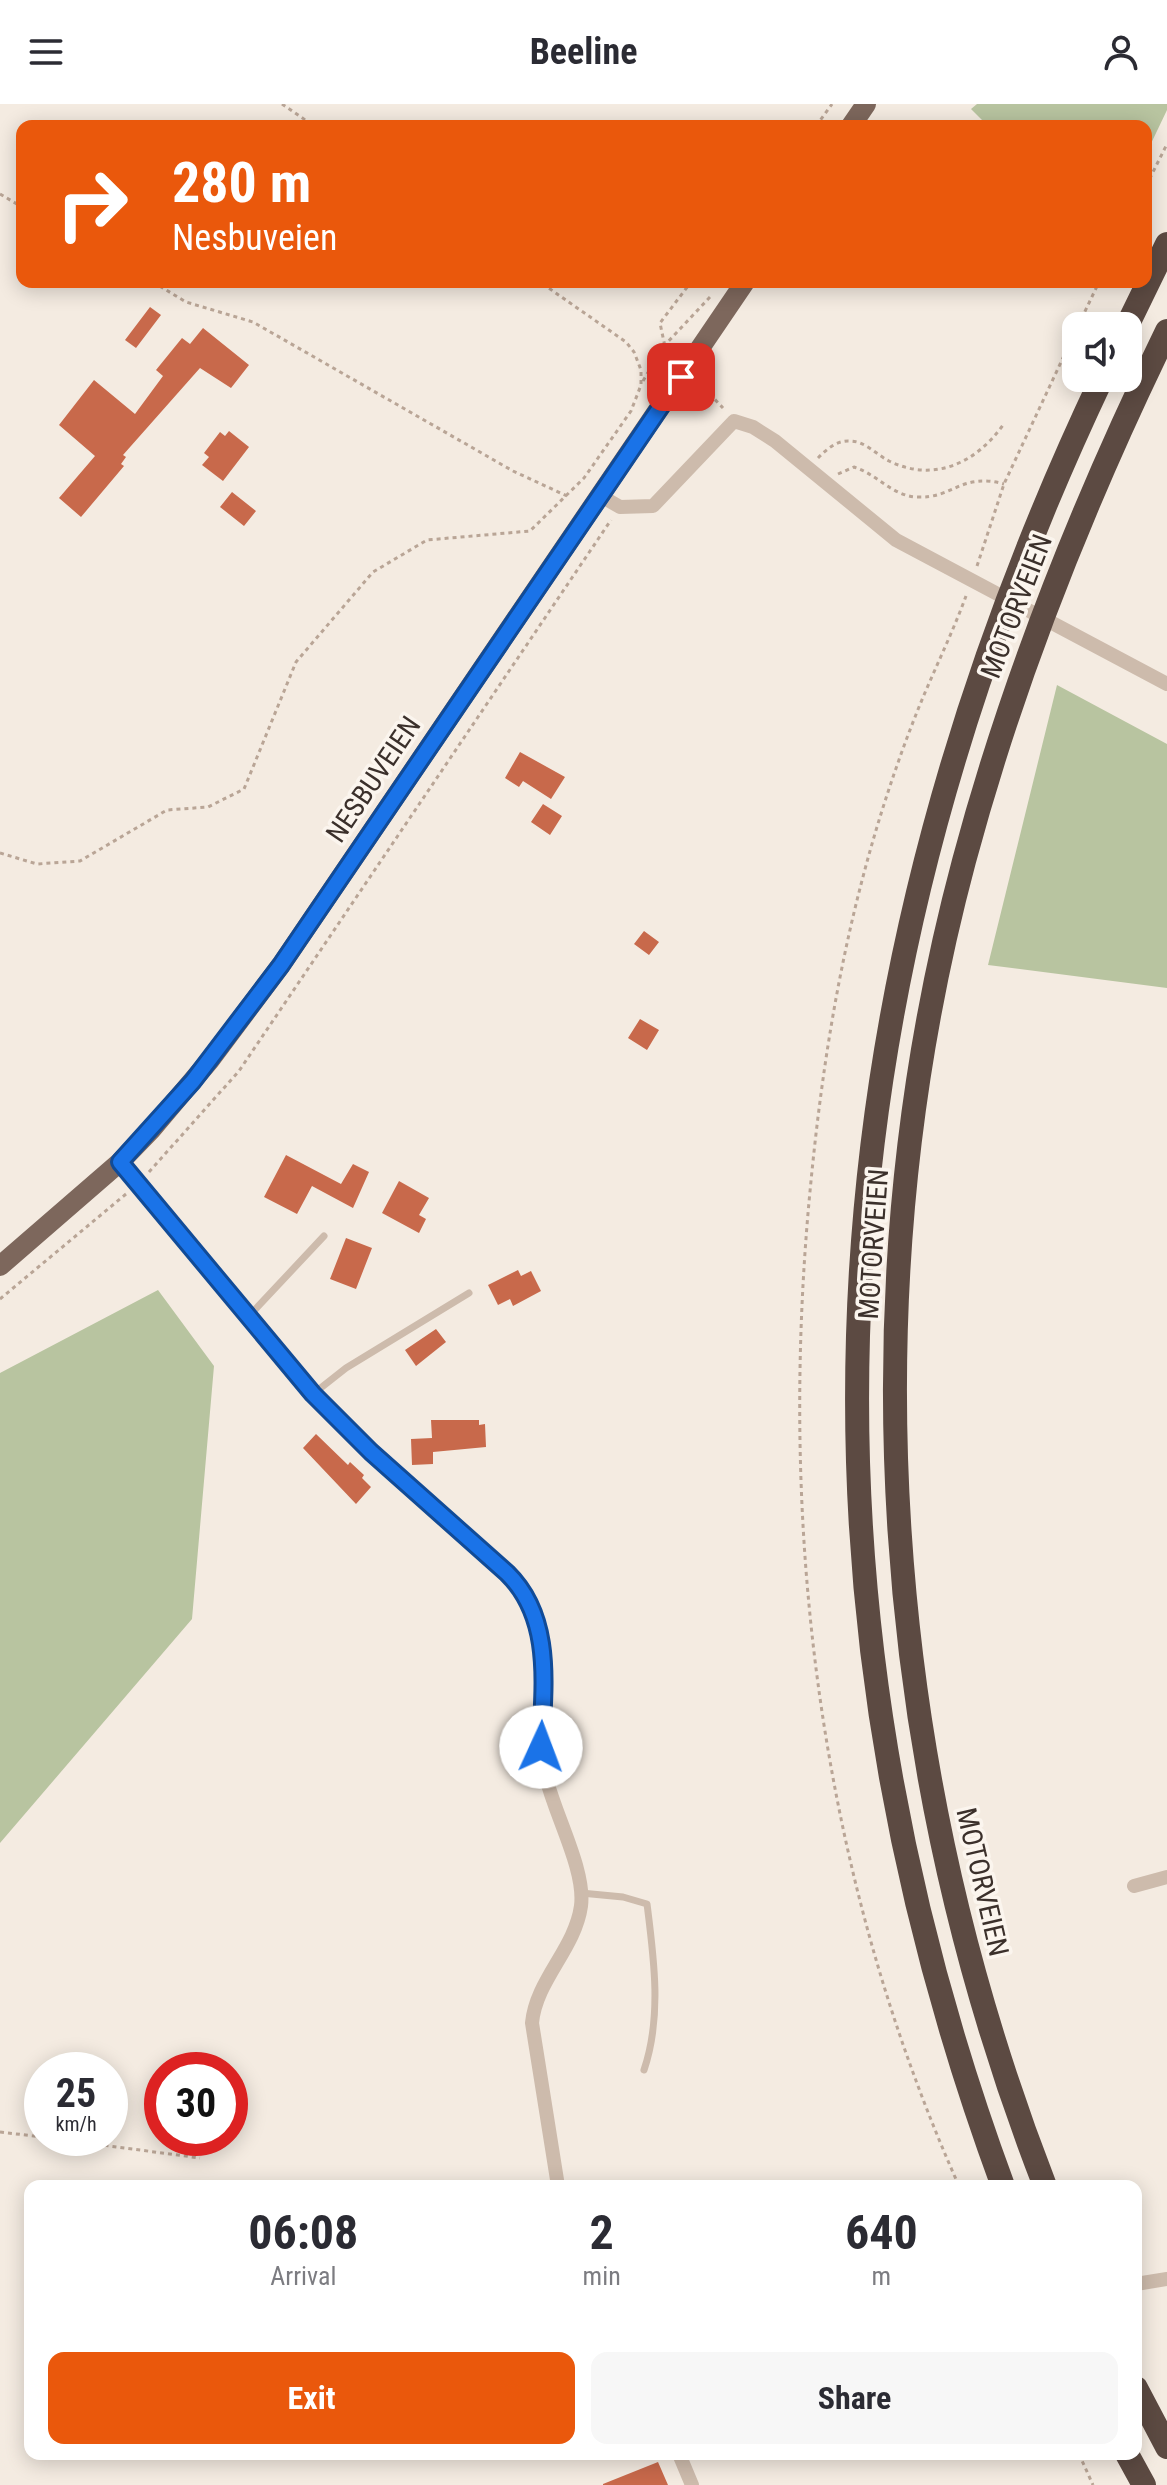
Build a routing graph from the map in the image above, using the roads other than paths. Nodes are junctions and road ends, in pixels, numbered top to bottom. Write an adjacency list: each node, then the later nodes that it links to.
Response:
1 (1167, 244): 2 (highway)
2 (1152, 275)
3 (741, 288): 8 (main road, NESBUVEIEN)
4 (1146, 288): 5 (highway)
5 (1134, 312)
6 (1167, 331): 22 (highway, MOTORVEIEN)
7 (1096, 392): 21 (highway, MOTORVEIEN)
8 (601, 496): 9 (street); 10 (main road, NESBUVEIEN)
9 (1167, 684)
10 (120, 1162): 12 (main road, NESBUVEIEN); 14 (street)
11 (324, 1236): 14 (lane)
12 (0, 1266)
13 (469, 1293): 15 (lane)
14 (249, 1316): 15 (street)
15 (313, 1394): 18 (street)
16 (1167, 1877): 17 (street)
17 (1134, 1886)
18 (581, 1893): 19 (lane); 20 (street)
19 (644, 2070)
20 (557, 2180)
21 (1001, 2180)
22 (1043, 2180)
23 (1167, 2279): 24 (street)
24 (1143, 2282)
25 (1142, 2399): 26 (highway)
26 (1167, 2447)
27 (682, 2460): 29 (street)
28 (1130, 2460): 30 (highway)
29 (692, 2485)
30 (1144, 2485)

